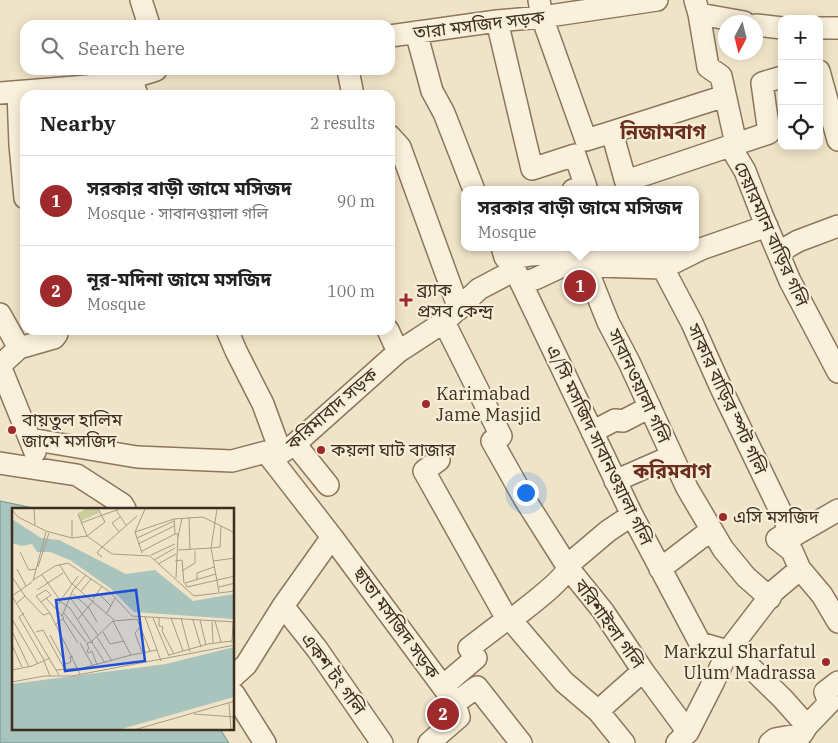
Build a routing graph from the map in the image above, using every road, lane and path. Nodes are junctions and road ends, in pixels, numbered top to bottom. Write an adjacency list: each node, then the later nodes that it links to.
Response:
1 (141, 0): 6 (street)
2 (656, 0): 4 (street, তারা মসজিদ সড়ক)
3 (697, 7): 5 (street, চেয়ারম্যান বাড়ির গলি); 22 (street, চেয়ারম্যান বাড়ির গলি)
4 (541, 9): 7 (street, তারা মসজিদ সড়ক); 24 (street)
5 (722, 15)
6 (147, 20)
7 (497, 21): 12 (street, তারা মসজিদ সড়ক); 31 (street)
8 (763, 26): 9 (street)
9 (778, 28)
10 (823, 28): 11 (street)
11 (838, 28)
12 (416, 32): 13 (street, তারা মসজিদ সড়ক); 30 (street)
13 (395, 35)
14 (150, 75): 18 (street)
15 (349, 75): 20 (street)
16 (778, 78): 27 (street)
17 (823, 86): 25 (street)
18 (134, 87): 19 (street)
19 (35, 90)
20 (352, 90)
21 (9, 92): 28 (street)
22 (725, 96): 23 (street); 27 (street, চেয়ারম্যান বাড়ির গলি)
23 (612, 132): 24 (street); 29 (street)
24 (586, 140): 32 (street)
25 (838, 140)
26 (395, 142): 46 (street)
27 (733, 144): 29 (street); 33 (street, চেয়ারম্যান বাড়ির গলি)
28 (20, 145)
29 (627, 185)
30 (472, 186)
31 (586, 186)
32 (600, 186)
33 (765, 221): 35 (street); 36 (street, করিমাবাদ সড়ক); 41 (street, চেয়ারম্যান বাড়ির গলি)
34 (838, 226): 41 (street)
35 (699, 238)
36 (699, 249)
37 (604, 251): 42 (street)
38 (624, 251): 43 (street)
39 (663, 251): 43 (street)
40 (691, 251): 43 (street, করিমাবাদ সড়ক)
41 (779, 252): 53 (street, চেয়ারম্যান বাড়ির গলি)
42 (577, 255): 43 (street, করিমাবাদ সড়ক); 44 (street, করিমাবাদ সড়ক); 54 (street, সাবানওয়ালা গলি)
43 (650, 259): 68 (street, সাকার বাড়ির স্পট গলি)
44 (511, 265): 46 (street, করিমাবাদ সড়ক); 55 (street, এ/সি মসজিদ সাবানওয়ালা গলি)
45 (0, 314): 50 (street)
46 (452, 315): 51 (street, করিমাবাদ সড়ক); 70 (street)
47 (56, 335): 50 (street)
48 (229, 335): 57 (street)
49 (390, 335): 51 (street)
50 (19, 348): 52 (street)
51 (398, 352): 57 (street, করিমাবাদ সড়ক)
52 (0, 366): 56 (street)
53 (838, 372)
54 (650, 407): 55 (street); 58 (street, সাবানওয়ালা গলি)
55 (592, 432): 62 (street, এ/সি মসজিদ সাবানওয়ালা গলি)
56 (30, 439): 57 (street, করিমাবাদ সড়ক); 61 (street)
57 (280, 450): 63 (street); 69 (street, ছাতা মসজিদ সড়ক)
58 (672, 456): 62 (street); 67 (street, সাবানওয়ালা গলি)
59 (439, 460): 75 (street)
60 (0, 463): 61 (street)
61 (41, 468): 64 (street)
62 (615, 481): 66 (street, এ/সি মসজিদ সাবানওয়ালা গলি)
63 (328, 485)
64 (124, 508)
65 (838, 510): 68 (street)
66 (632, 516): 70 (street); 71 (street, এ/সি মসজিদ সাবানওয়ালা গলি)
67 (712, 530): 71 (street); 73 (street, সাবানওয়ালা গলি)
68 (784, 535): 72 (street, সাকার বাড়ির স্পট গলি)
69 (332, 537): 74 (street); 81 (street, ছাতা মসজিদ সড়ক)
70 (569, 569): 75 (street, বরিশাইলা গলি); 78 (street, বরিশাইলা গলি)
71 (660, 569): 77 (street, এ/সি মসজিদ সাবানওয়ালা গলি)
72 (800, 569): 73 (street); 76 (street, সাকার বাড়ির স্পট গলি)
73 (770, 598): 77 (street)
74 (283, 606): 79 (street); 88 (street, একশ টং গলি)
75 (509, 620): 81 (street, বরিশাইলা গলি); 84 (street)
76 (838, 622)
77 (728, 651): 85 (street, এ/সি মসজিদ সাবানওয়ালা গলি); 86 (street)
78 (643, 671): 84 (street); 86 (street, বরিশাইলা গলি)
79 (235, 675)
80 (838, 682): 83 (street)
81 (449, 695): 89 (street); 90 (street)
82 (235, 696): 87 (street)
83 (833, 710): 85 (street)
84 (598, 711): 91 (street)
85 (805, 734): 92 (street)
86 (682, 737)
87 (265, 743)
88 (382, 743)
89 (429, 743)
90 (521, 743)
91 (624, 743)
92 (770, 743)

